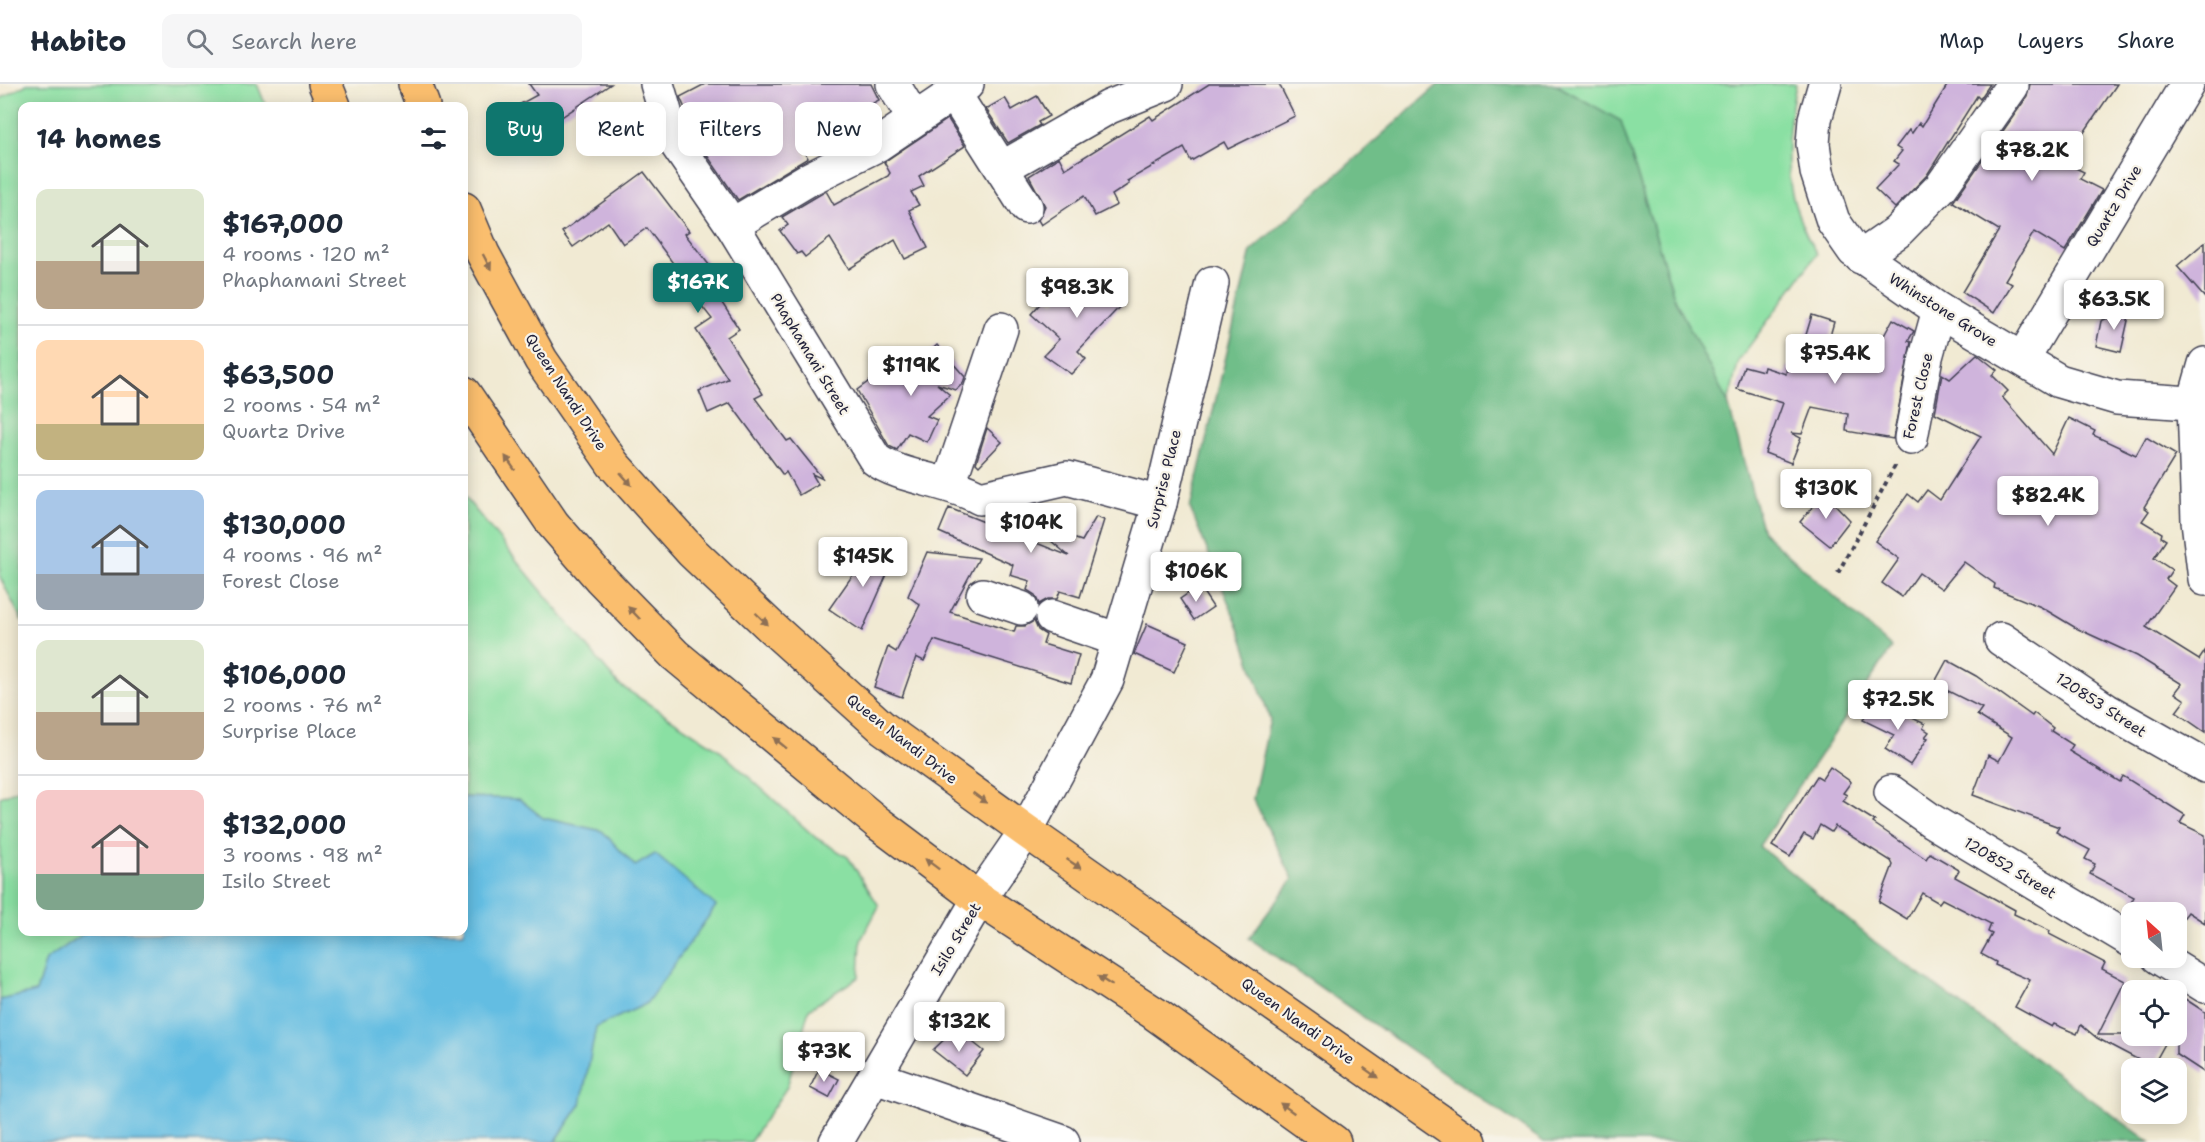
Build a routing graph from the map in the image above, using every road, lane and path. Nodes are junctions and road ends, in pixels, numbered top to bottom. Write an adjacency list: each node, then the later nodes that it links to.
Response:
1 (325, 84): 10 (main road)
2 (415, 84): 11 (main road)
3 (657, 84): 16 (street, Phaphamani Street)
4 (893, 84): 12 (street)
5 (1166, 84): 13 (street)
6 (1826, 84): 17 (street, Whinstone Grove)
7 (2187, 84): 21 (street, Quartz Drive)
8 (2012, 86): 17 (street)
9 (960, 88): 12 (street); 13 (street)
10 (332, 102)
11 (422, 102)
12 (914, 119): 16 (street)
13 (1002, 168): 14 (street)
14 (1026, 207)
15 (468, 218): 35 (main road, Queen Nandi Drive, one-way to 35)
16 (732, 225): 26 (street, Phaphamani Street)
17 (1861, 257): 19 (street, Whinstone Grove)
18 (1212, 283): 27 (street, Surprise Place)
19 (1939, 310): 21 (street, Whinstone Grove); 25 (street, Forest Close)
20 (1001, 329): 26 (street)
21 (2023, 358): 24 (street, Whinstone Grove)
22 (2205, 364): 24 (street)
23 (468, 399): 36 (main road, one-way to 23)
24 (2199, 403): 29 (street)
25 (1911, 438): 28 (path, Forest Close)
26 (949, 484): 27 (street, Phaphamani Street)
27 (1160, 503): 31 (street, Surprise Place)
28 (1838, 573)
29 (2205, 579)
30 (983, 595): 31 (street)
31 (1119, 639): 35 (street, Surprise Place)
32 (2001, 639): 33 (street, 120853 Street)
33 (2205, 766)
34 (1891, 792): 37 (street, 120852 Street)
35 (1026, 831): 36 (street, Isilo Street); 44 (main road, Queen Nandi Drive, one-way to 44)
36 (979, 899): 40 (street, Isilo Street); 43 (main road, one-way to 36)
37 (2121, 934)
38 (2175, 968): 39 (street)
39 (2205, 986)
40 (875, 1077): 41 (street, Isilo Street); 42 (street)
41 (836, 1142)
42 (1063, 1142)
43 (1334, 1142)
44 (1470, 1142)

